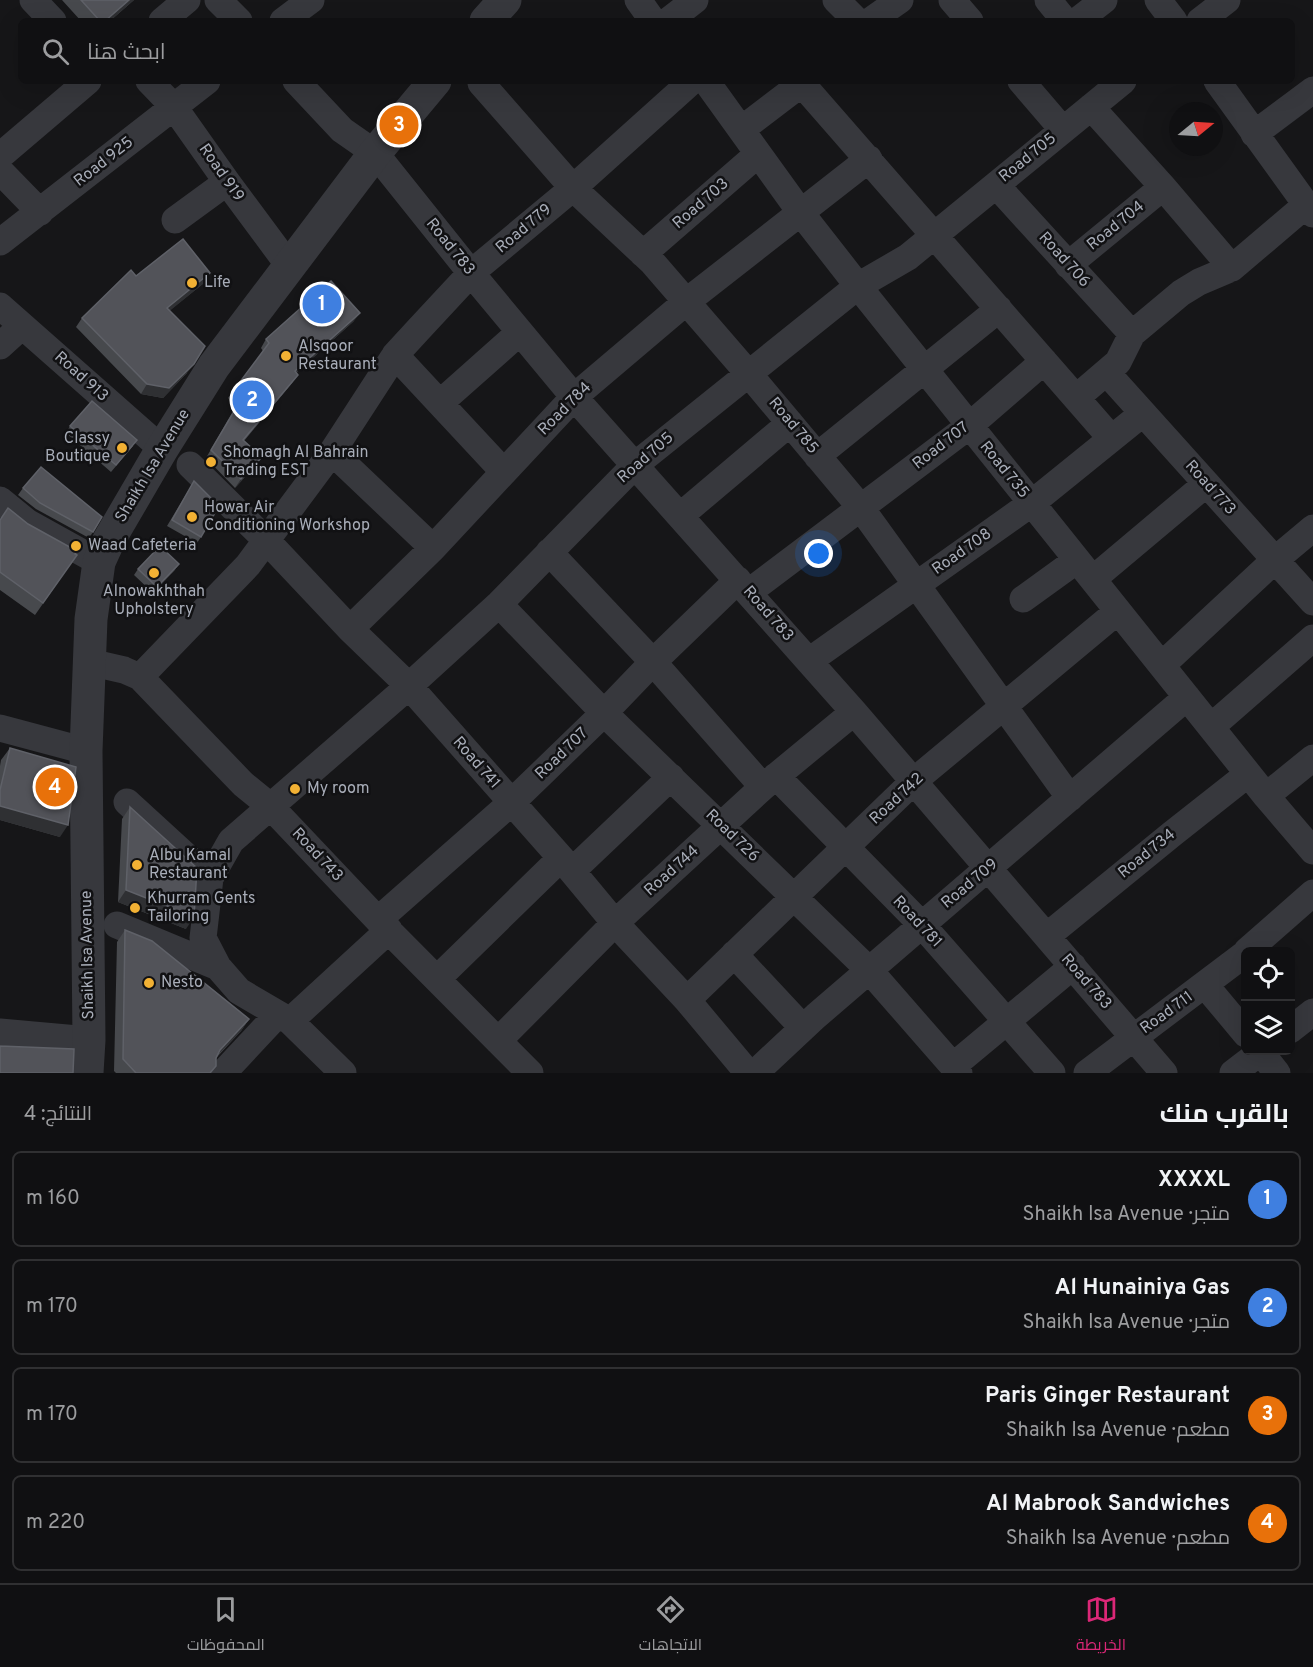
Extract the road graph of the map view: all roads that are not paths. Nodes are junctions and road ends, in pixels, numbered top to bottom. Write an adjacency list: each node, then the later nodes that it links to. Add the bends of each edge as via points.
1 (33, 0): 14 (street)
2 (187, 0): 15 (street)
3 (218, 0): 16 (street)
4 (311, 0): 17 (street)
5 (638, 0): 18 (street)
6 (694, 0): 19 (street)
7 (836, 0): 20 (street)
8 (900, 0): 21 (street)
9 (952, 0): 22 (street)
10 (1048, 0): 23 (street)
11 (1104, 0): 24 (street)
12 (1158, 0): 25 (street)
13 (1227, 0): 26 (street)
14 (50, 18)
15 (166, 18)
16 (236, 18)
17 (287, 18)
18 (650, 18)
19 (672, 18)
20 (854, 18)
21 (874, 18)
22 (967, 18)
23 (1063, 18)
24 (1081, 18)
25 (1172, 18)
26 (1204, 18)
27 (84, 84): 48 (street)
28 (152, 84): 41 (street, Road 919)
29 (203, 84): 41 (street, Road 925)
30 (300, 84): 46 (street, Road 783, via 342,130)
31 (432, 84): 46 (street, Shaikh Isa Avenue)
32 (482, 84): 54 (street, Road 785)
33 (689, 84): 54 (street, Road 779)
34 (708, 84): 43 (street, Road 735)
35 (803, 84): 43 (street)
36 (805, 84): 49 (street)
37 (1024, 84): 44 (street)
38 (1117, 84): 42 (street, Road 705)
39 (1219, 84): 45 (street)
40 (1313, 90): 45 (street)
41 (174, 106): 51 (street, Road 919); 56 (street, Road 925)
42 (1091, 107): 44 (street, Road 705); 53 (street)
43 (742, 129): 47 (street, Road 735)
44 (1063, 130): 52 (street, Road 705)
45 (1254, 134): 55 (street)
46 (375, 153): 63 (street, Shaikh Isa Avenue); 65 (street, Road 783)
47 (758, 154): 57 (street, Road 735); 61 (street, Road 703)
48 (0, 156)
49 (869, 159): 57 (street); 59 (street)
50 (0, 171): 56 (street)
51 (226, 182): 58 (street); 63 (street, Road 919)
52 (996, 185): 59 (street, Road 705); 62 (street, Road 706)
53 (1163, 187): 62 (street, Road 704); 64 (street)
54 (573, 188): 61 (street, Road 785); 65 (street, Road 779)
55 (1310, 209): 64 (street)
56 (40, 212): 60 (street, Road 925)
57 (801, 213): 66 (street, Road 735); 67 (street, Road 784)
58 (175, 220)
59 (935, 235): 66 (street, Road 705, via 908,257); 69 (street)
60 (0, 242)
61 (643, 254): 67 (street, Road 785)
62 (1068, 265): 72 (street, Road 706)
63 (290, 267): 86 (street, Shaikh Isa Avenue, via 214,366)
64 (1232, 268): 72 (street, via 1181,293)
65 (471, 273): 71 (street, Road 783); 74 (street, Road 779)
66 (858, 286): 76 (street, Road 735); 77 (street, Road 705)
67 (686, 302): 77 (street, Road 785); 79 (street, Road 784)
68 (0, 306): 70 (street, Road 913)
69 (999, 309): 75 (street); 76 (street)
70 (22, 326): 73 (street); 86 (street, Road 913)
71 (520, 332): 79 (street, Road 783); 81 (street)
72 (1132, 334): 78 (street, via 1118,363)
73 (0, 346)
74 (395, 355): 81 (street); 87 (street, Road 779)
75 (1044, 361): 80 (street); 84 (street, Road 707)
76 (924, 369): 84 (street, Road 735); 88 (street)
77 (748, 373): 83 (street, Road 785); 90 (street, Road 705)
78 (1107, 373): 80 (street); 82 (street, Road 773)
79 (574, 397): 90 (street, Road 783); 91 (street, Road 784)
80 (1077, 398): 85 (street)
81 (440, 402): 91 (street)
82 (1142, 414): 85 (street, Road 708); 92 (street, Road 773)
83 (790, 423): 88 (street, Road 785); 96 (street)
84 (969, 426): 94 (street, Road 735); 95 (street, Road 707)
85 (1111, 438): 94 (street, Road 708)
86 (162, 449): 102 (street, Shaikh Isa Avenue)
87 (332, 452): 98 (street, Road 779); 99 (street)
88 (818, 456): 95 (street, Road 785)
89 (190, 465): 98 (street, Road 741)
90 (635, 465): 96 (street, Road 783); 100 (street, Road 705)
91 (504, 472): 99 (street, Road 784)
92 (1206, 484): 101 (street, Road 773); 103 (street)
93 (0, 500): 102 (street, via 27,522)
94 (1032, 503): 103 (street, Road 735); 104 (street, Road 708)
95 (861, 508): 104 (street, Road 785); 105 (street, Road 707)
96 (680, 516): 105 (street, Road 783)
97 (1313, 528): 101 (street)
98 (267, 541): 110 (street, Road 741); 116 (street, Road 779)
99 (433, 548): 110 (street, Road 784)
100 (549, 552): 108 (street, Road 705); 114 (street, Road 781)
101 (1275, 560): 107 (street, Road 773); 115 (street)
102 (99, 562): 113 (street, Shaikh Isa Avenue)
103 (1085, 570): 106 (street); 109 (street, Road 735)
104 (917, 584): 112 (street, Road 708); 119 (street, Road 785)
105 (744, 586): 112 (street, Road 783); 114 (street, Road 707)
106 (1023, 599)
107 (1313, 602)
108 (499, 604): 117 (street, Road 705); 121 (street, Road 726)
109 (1118, 611): 115 (street, Road 735); 119 (street, Road 742)
110 (350, 629): 117 (street, Road 741)
111 (1313, 638): 122 (street)
112 (809, 661): 120 (street, Road 783)
113 (89, 662): 116 (street, Road 743); 124 (street, Shaikh Isa Avenue)
114 (653, 662): 121 (street, Road 707); 128 (street, Road 781)
115 (1162, 665): 118 (street, Road 735)
116 (140, 677): 134 (street, Road 743, via 243,784)
117 (409, 686): 133 (street, Road 741); 134 (street, Road 705)
118 (1187, 697): 122 (street, Road 735); 131 (street, Road 709)
119 (1004, 706): 129 (street, Road 742); 131 (street, Road 785)
120 (854, 712): 128 (street, Road 744); 129 (street, Road 783)
121 (604, 713): 127 (street, Road 726); 133 (street, Road 707)
122 (1211, 727): 126 (street, Road 735)
123 (0, 728): 124 (street)
124 (86, 751): 165 (street, Shaikh Isa Avenue)
125 (1313, 758): 130 (street)
126 (1248, 774): 130 (street, Road 735); 147 (street, Road 734)
127 (671, 777): 135 (street, Road 726); 138 (street)
128 (770, 781): 135 (street, Road 744); 136 (street, Road 781)
129 (914, 781): 136 (street, Road 742); 139 (street, Road 783)
130 (1266, 796): 137 (street, Road 735)
131 (1070, 798): 139 (street, Road 709)
132 (127, 802): 140 (street)
133 (511, 803): 138 (street, Road 741); 145 (street, Road 707)
134 (270, 806): 140 (street, Road 705, via 231,841); 145 (street, Road 743)
135 (721, 827): 142 (street, Road 726); 143 (street, Road 744)
136 (846, 847): 142 (street, Road 742); 146 (street, Road 781)
137 (1313, 850)
138 (567, 864): 143 (street, Road 741); 154 (street)
139 (989, 868): 146 (street, Road 709); 147 (street, Road 783)
140 (210, 878): 152 (street, via 203,938)
141 (1313, 893): 148 (street, Road 711)
142 (793, 896): 149 (street, Road 742); 153 (street, Road 726)
143 (615, 923): 156 (street, Road 741); 166 (street, Road 744)
144 (117, 925): 152 (street)
145 (384, 925): 154 (street, Road 743); 158 (street, Road 707)
146 (922, 925): 153 (street, Road 709); 159 (street, Road 781)
147 (1047, 936): 151 (street, Road 783)
148 (1252, 947)
149 (734, 954): 156 (street, Road 742); 161 (street)
150 (1241, 956): 155 (street, Road 711)
151 (1073, 966): 159 (street); 164 (street, Road 783)
152 (218, 967): 158 (street, via 239,991)
153 (869, 970): 161 (street, Road 709); 168 (street, Road 726)
154 (437, 979): 166 (street, Road 743)
155 (1206, 985): 162 (street); 164 (street, Road 711)
156 (687, 1000): 173 (street, Road 741)
157 (1313, 1012): 160 (street)
158 (284, 1017): 170 (street, Road 707); 171 (street)
159 (1007, 1022): 168 (street); 175 (street, Road 781)
160 (1295, 1026)
161 (803, 1028): 174 (street, Road 709)
162 (1241, 1028)
163 (0, 1032): 165 (street)
164 (1134, 1037): 176 (street, Road 711); 177 (street, Road 783)
165 (89, 1041): 169 (street, Shaikh Isa Avenue)
166 (498, 1041): 172 (street, Road 743)
167 (1257, 1055): 178 (street)
168 (956, 1070)
169 (87, 1073)
170 (223, 1073)
171 (343, 1073)
172 (530, 1073)
173 (748, 1073)
174 (755, 1073)
175 (1052, 1073)
176 (1087, 1073)
177 (1164, 1073)
178 (1233, 1073)

